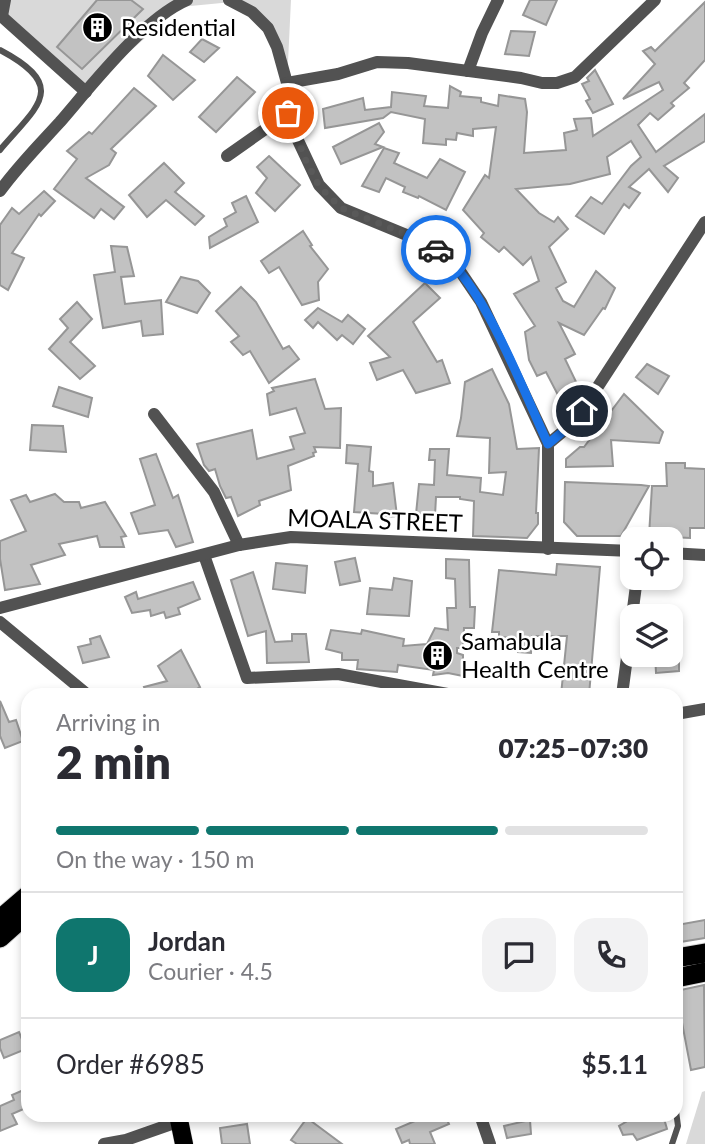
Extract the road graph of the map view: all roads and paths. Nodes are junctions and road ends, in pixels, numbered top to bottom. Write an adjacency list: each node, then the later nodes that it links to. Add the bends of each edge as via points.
1 (5, 0): 6 (street)
2 (187, 0): 10 (street, via 154,21)
3 (229, 0): 9 (street, via 252,12 268,28)
4 (498, 0): 8 (street)
5 (655, 0): 8 (street, via 575,76 541,83)
6 (1, 15): 10 (street)
7 (0, 50): 12 (lane, via 37,78 42,97)
8 (468, 71): 9 (street, via 377,62)
9 (287, 83): 11 (street)
10 (86, 92): 14 (street)
11 (288, 113): 13 (street); 17 (street, via 319,186 341,208 410,236 460,271 481,302)
12 (0, 150)
13 (227, 156)
14 (2, 184)
15 (705, 222): 17 (street, via 582,411)
16 (154, 414): 18 (street, via 214,492)
17 (548, 444): 19 (street)
18 (239, 545): 19 (street, MOALA STREET, via 318,537); 22 (street, MOALA STREET)
19 (548, 549): 20 (street, MOALA STREET)
20 (620, 551)
21 (683, 554): 23 (street)
22 (204, 555): 24 (street, MOALA STREET); 28 (street, via 247,678 338,674)
23 (705, 555)
24 (0, 608)
25 (0, 622): 27 (street)
26 (626, 667): 29 (street)
27 (80, 688)
28 (415, 688)
29 (623, 688)
30 (705, 709): 31 (street)
31 (683, 713)
32 (21, 901): 33 (highway)
33 (0, 919)
34 (21, 919): 35 (highway)
35 (0, 938)
36 (705, 953): 37 (highway)
37 (683, 957)
38 (705, 972): 39 (highway)
39 (683, 977)
40 (169, 1122): 44 (street)
41 (180, 1122): 45 (main road)
42 (482, 1122): 46 (street)
43 (677, 1122): 47 (lane)
44 (104, 1144)
45 (184, 1144)
46 (490, 1144)
47 (672, 1144)

